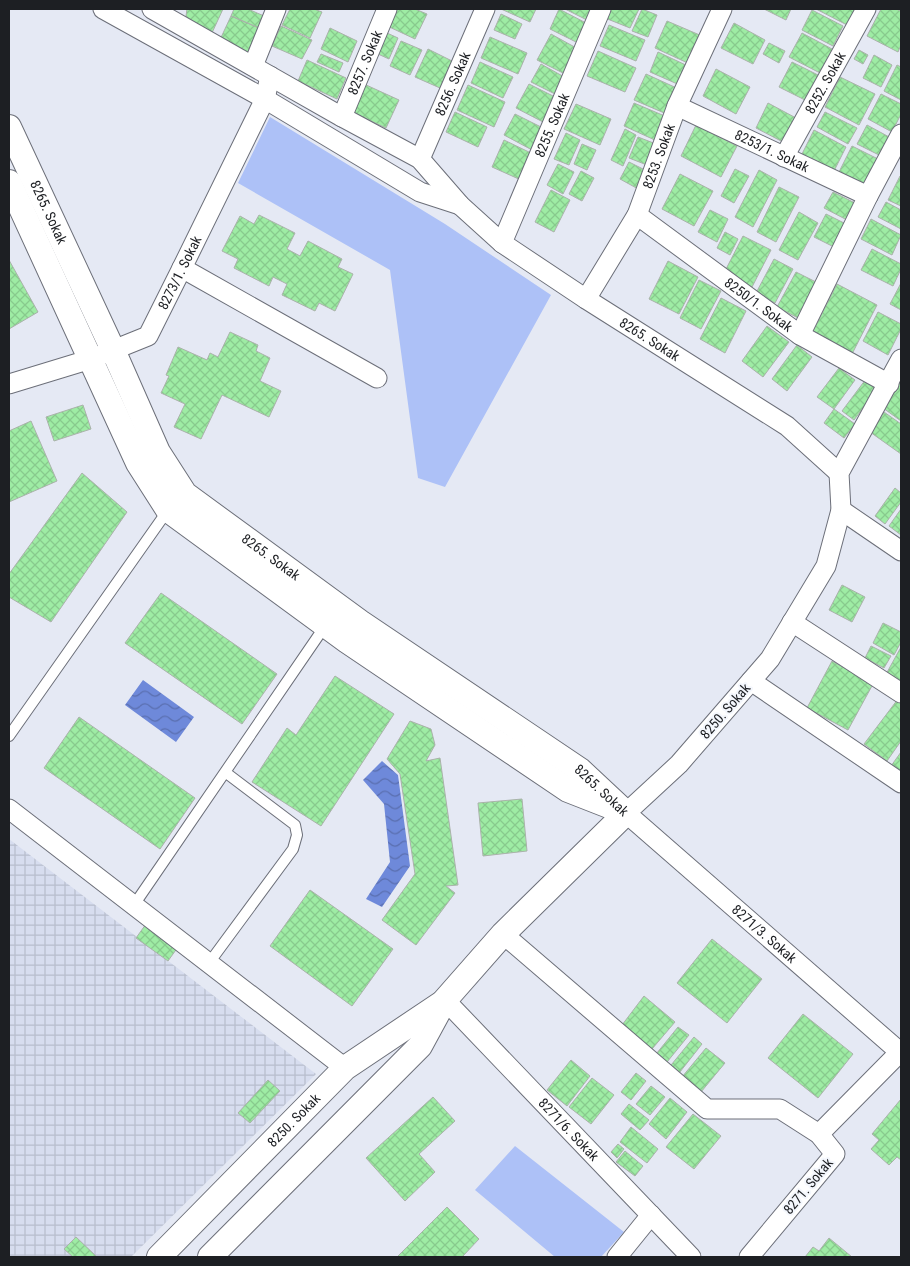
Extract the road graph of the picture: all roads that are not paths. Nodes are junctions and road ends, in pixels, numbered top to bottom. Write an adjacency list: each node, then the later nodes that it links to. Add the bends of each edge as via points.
1 (102, 9): 11 (street, 8265. Sokak)
2 (276, 9): 9 (street)
3 (387, 9): 13 (street, 8257. Sokak)
4 (485, 9): 17 (street, 8256. Sokak)
5 (601, 9): 22 (street, 8255. Sokak)
6 (722, 9): 12 (street, 8253. Sokak)
7 (866, 9): 16 (street, 8252. Sokak)
8 (160, 11): 9 (street, 8265. Sokak)
9 (253, 66): 10 (street, 8265. Sokak)
10 (270, 76): 11 (street, 8273/1. Sokak); 13 (street, 8265. Sokak)
11 (264, 99): 20 (street, 8265. Sokak, via 420,192); 23 (street, 8273/1. Sokak)
12 (677, 106): 16 (street, 8253/1. Sokak); 21 (street, 8253. Sokak)
13 (342, 117): 17 (street, 8265. Sokak)
14 (9, 127): 26 (street, 8265. Sokak)
15 (901, 134): 19 (street)
16 (784, 157): 19 (street, 8253/1. Sokak)
17 (420, 159): 20 (street, 8265. Sokak)
18 (9, 182): 27 (street, 8265. Sokak)
19 (868, 196): 25 (street)
20 (460, 206): 22 (street, 8265. Sokak)
21 (637, 214): 24 (street, 8253. Sokak); 25 (street, 8250/1. Sokak)
22 (502, 243): 24 (street, 8265. Sokak)
23 (182, 268): 26 (street, 8273/1. Sokak, via 148,336); 29 (street)
24 (586, 299): 32 (street, 8265. Sokak, via 787,426)
25 (800, 335): 31 (street, 8250/1. Sokak)
26 (113, 350): 27 (street, 8273/1. Sokak); 44 (street, 8265. Sokak, via 158,452 185,494 360,622 580,770)
27 (91, 359): 30 (street, 8273/1. Sokak); 33 (street, 8265. Sokak, via 138,463)
28 (901, 359): 31 (street)
29 (377, 378)
30 (9, 384)
31 (889, 384): 32 (street)
32 (839, 473): 34 (street, 8250. Sokak)
33 (168, 510): 37 (street, 8265. Sokak); 40 (lane)
34 (841, 510): 35 (street); 36 (street, 8250. Sokak, via 826,566)
35 (901, 551)
36 (792, 622): 38 (street, 8250. Sokak, via 770,659); 39 (street)
37 (325, 626): 41 (lane); 44 (street, 8265. Sokak, via 568,790)
38 (751, 681): 42 (street); 44 (street, 8250. Sokak, via 679,764)
39 (901, 693)
40 (9, 736)
41 (225, 772): 45 (lane); 47 (lane, via 295,825 297,835 294,849)
42 (901, 783)
43 (9, 809): 45 (street)
44 (626, 813): 46 (street, 8250. Sokak); 49 (street, 8271/3. Sokak)
45 (134, 905): 47 (street)
46 (503, 934): 48 (street, 8250. Sokak); 51 (street, via 707,1109 780,1109)
47 (209, 963): 50 (street)
48 (445, 1000): 50 (street, 8250. Sokak); 52 (street, 8271/6. Sokak); 54 (street, 8250. Sokak, via 420,1046)
49 (901, 1052): 51 (street, 8271. Sokak)
50 (345, 1068): 53 (street, 8250. Sokak)
51 (819, 1134): 57 (street, 8271. Sokak, via 834,1154)
52 (650, 1215): 55 (street); 56 (street, 8271/6. Sokak)
53 (159, 1257)
54 (210, 1257)
55 (617, 1257)
56 (691, 1257)
57 (749, 1257)

